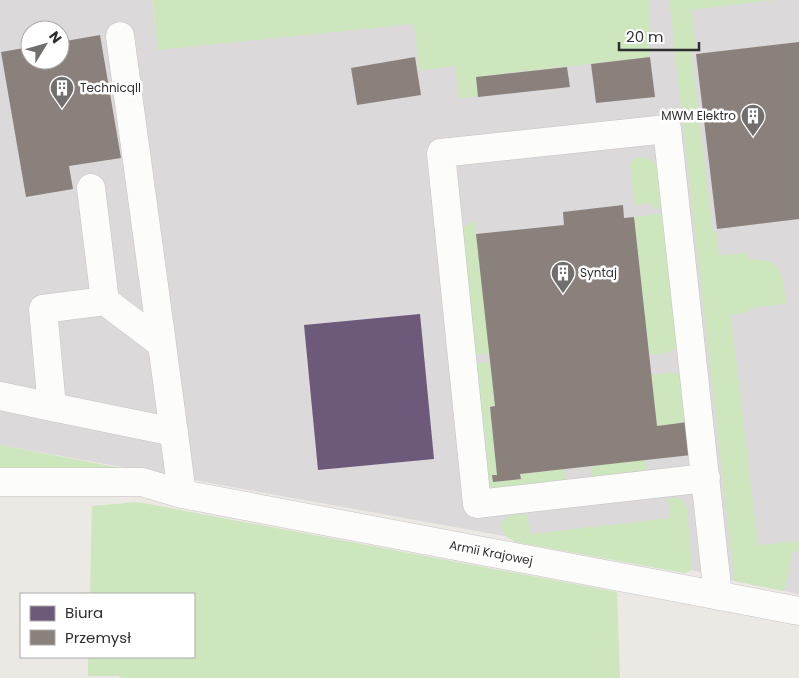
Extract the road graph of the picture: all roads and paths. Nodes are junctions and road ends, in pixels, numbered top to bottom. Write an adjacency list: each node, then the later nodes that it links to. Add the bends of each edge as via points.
1 (120, 36): 4 (street)
2 (91, 188): 3 (street)
3 (106, 301): 4 (street); 6 (street, via 43,309)
4 (162, 344): 7 (street)
5 (0, 396): 6 (street)
6 (52, 407): 7 (street)
7 (174, 432): 10 (street)
8 (706, 478): 8 (street, via 667,129 441,153 477,504); 11 (street)
9 (0, 482): 10 (street, Armii Krajowej, via 142,482)
10 (182, 494): 11 (street, Armii Krajowej)
11 (718, 596): 12 (street, Armii Krajowej)
12 (799, 611)

